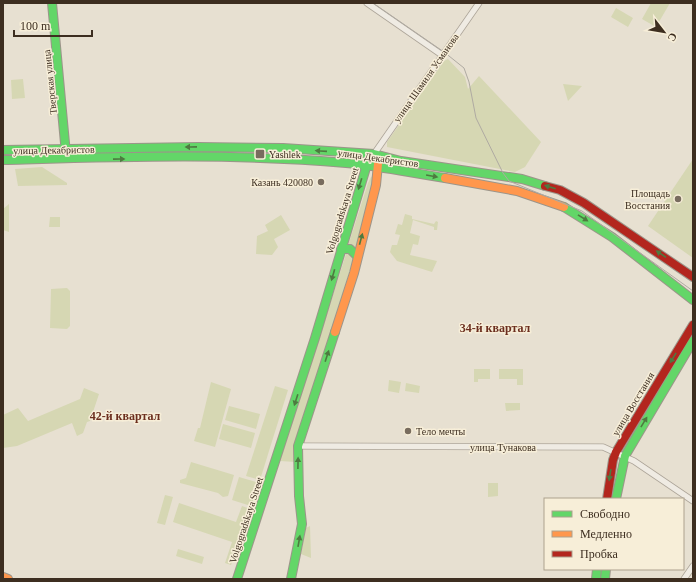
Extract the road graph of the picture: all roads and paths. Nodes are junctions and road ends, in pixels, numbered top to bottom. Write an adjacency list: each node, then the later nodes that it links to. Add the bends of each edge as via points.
1 (52, 3): 5 (main road, Тверская улица)
2 (368, 3): 4 (street)
3 (479, 3): 4 (street, улица Шамиля Усманова)
4 (442, 55): 7 (street, улица Шамиля Усманова)
5 (66, 149): 6 (main road, улица Декабристов); 7 (main road, улица Декабристов, one-way to 5, via 284,148); 8 (main road, Тверская улица)
6 (3, 150)
7 (374, 154): 10 (main road, Volgogradskaya Street); 11 (main road); 14 (main road, улица Декабристов, one-way to 7, via 602,213 560,190 522,179 401,161)
8 (66, 159): 9 (main road, улица Декабристов); 10 (main road, улица Декабристов, one-way to 10, via 294,159)
9 (3, 160)
10 (366, 165): 11 (main road, улица Декабристов); 12 (main road, Volgogradskaya Street, one-way to 12)
11 (380, 167): 13 (main road, one-way to 11); 15 (main road, улица Декабристов, one-way to 15, via 517,191 561,206 612,238)
12 (341, 249): 13 (main road, via 354,250); 27 (main road, Volgogradskaya Street, one-way to 27)
13 (357, 256): 18 (main road, one-way to 13, via 352,279)
14 (693, 277)
15 (693, 300)
16 (693, 325): 19 (main road, улица Восстания, one-way to 19)
17 (693, 341): 20 (main road, улица Восстания, one-way to 17)
18 (298, 446): 19 (street, улица Тунакова, via 603,447); 28 (main road, one-way to 18, via 302,524 298,496)
19 (616, 452): 20 (street, улица Тунакова); 21 (main road, улица Восстания, one-way to 21)
20 (625, 456): 22 (main road, улица Восстания); 23 (street, улица Тунакова)
21 (607, 498)
22 (616, 498)
23 (693, 501)
24 (693, 566): 29 (street)
25 (3, 577): 26 (main road)
26 (8, 579)
27 (237, 579)
28 (291, 579)
29 (684, 579)

